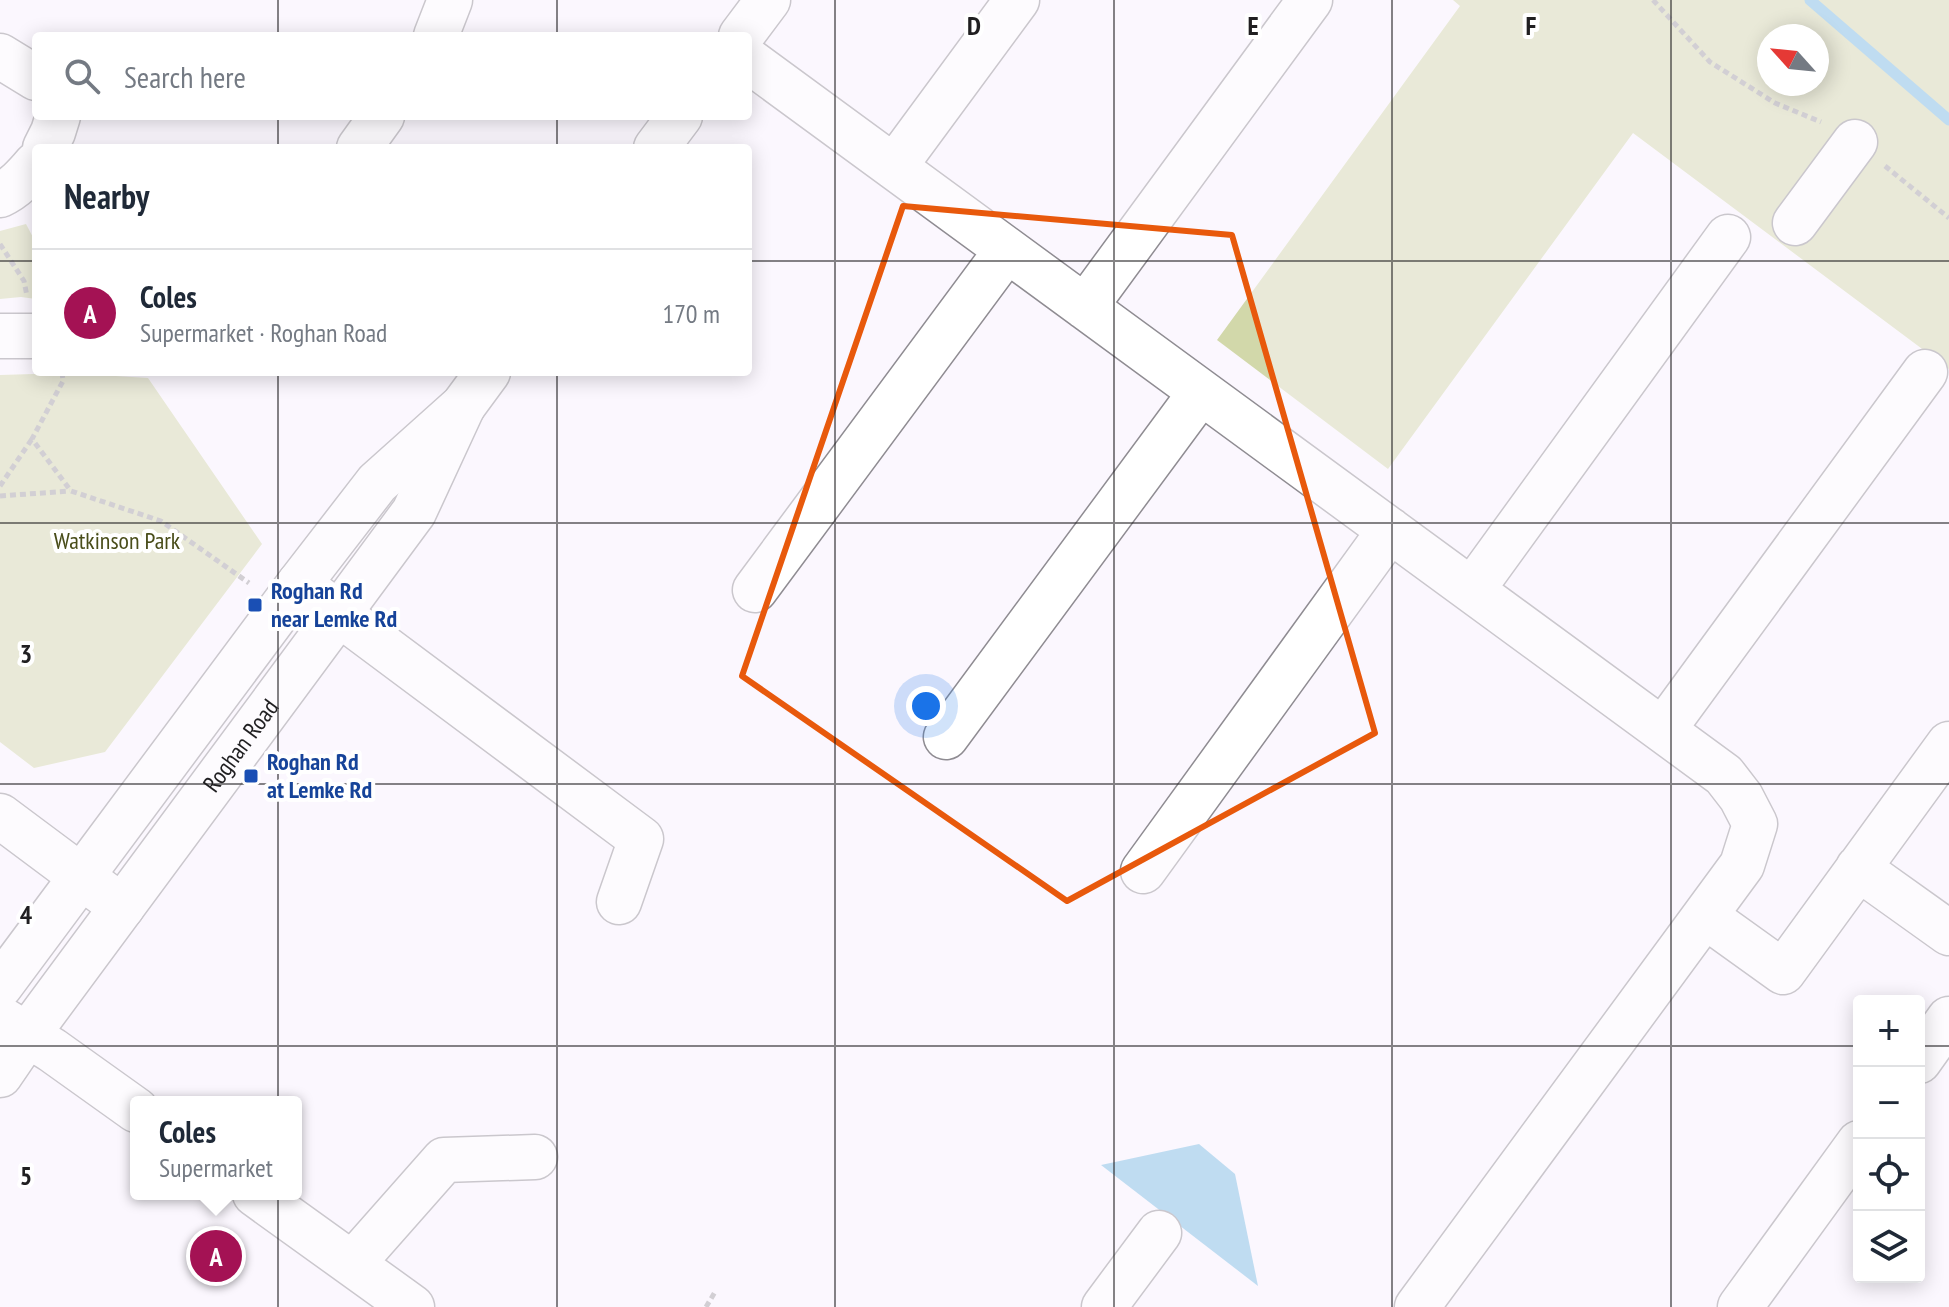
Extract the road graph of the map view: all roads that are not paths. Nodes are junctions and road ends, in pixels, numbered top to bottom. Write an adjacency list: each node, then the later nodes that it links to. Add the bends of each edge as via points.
1 (450, 0): 5 (main road)
2 (768, 0): 6 (main road)
3 (1017, 0): 15 (main road)
4 (1310, 0): 21 (main road)
5 (438, 32)
6 (744, 32)
7 (752, 63): 15 (main road)
8 (57, 120): 12 (main road)
9 (379, 120): 13 (main road)
10 (677, 120): 14 (main road)
11 (1855, 142): 18 (main road)
12 (47, 144)
13 (362, 144)
14 (659, 144)
15 (894, 167): 20 (main road)
16 (32, 169): 17 (main road)
17 (0, 195)
18 (1795, 223)
19 (1728, 237): 28 (main road)
20 (1007, 250): 21 (main road); 27 (main road)
21 (1085, 307): 24 (main road)
22 (1925, 372): 30 (main road)
23 (475, 389): 26 (main road, Roghan Road); 29 (main road, Roghan Road, via 414,512)
24 (1201, 392): 25 (main road); 31 (main road)
25 (1390, 530): 28 (main road); 35 (main road)
26 (280, 587): 29 (main road); 36 (main road, Roghan Road)
27 (755, 590)
28 (1472, 590): 30 (main road)
29 (339, 614): 37 (main road, via 641,839); 38 (main road, Roghan Road)
30 (1663, 730): 39 (main road, via 1724,775 1755,824 1742,865)
31 (946, 737)
32 (1949, 744): 34 (main road)
33 (0, 816): 36 (main road)
34 (1858, 868): 39 (main road, via 1783,972); 40 (main road)
35 (1143, 871)
36 (81, 876): 38 (main road); 41 (main road, Roghan Road)
37 (619, 902)
38 (122, 907): 43 (main road, Roghan Road)
39 (1705, 916): 54 (main road)
40 (1949, 933)
41 (0, 986)
42 (1949, 1019): 44 (main road)
43 (14, 1026): 45 (main road, Roghan Road); 46 (main road)
44 (1925, 1053)
45 (0, 1075)
46 (130, 1106)
47 (1853, 1151): 55 (main road)
48 (535, 1157): 51 (main road, via 444,1160)
49 (264, 1200): 51 (main road)
50 (1159, 1233): 53 (main road)
51 (353, 1263): 52 (main road)
52 (412, 1307)
53 (1104, 1307)
54 (1417, 1307)
55 (1740, 1307)

